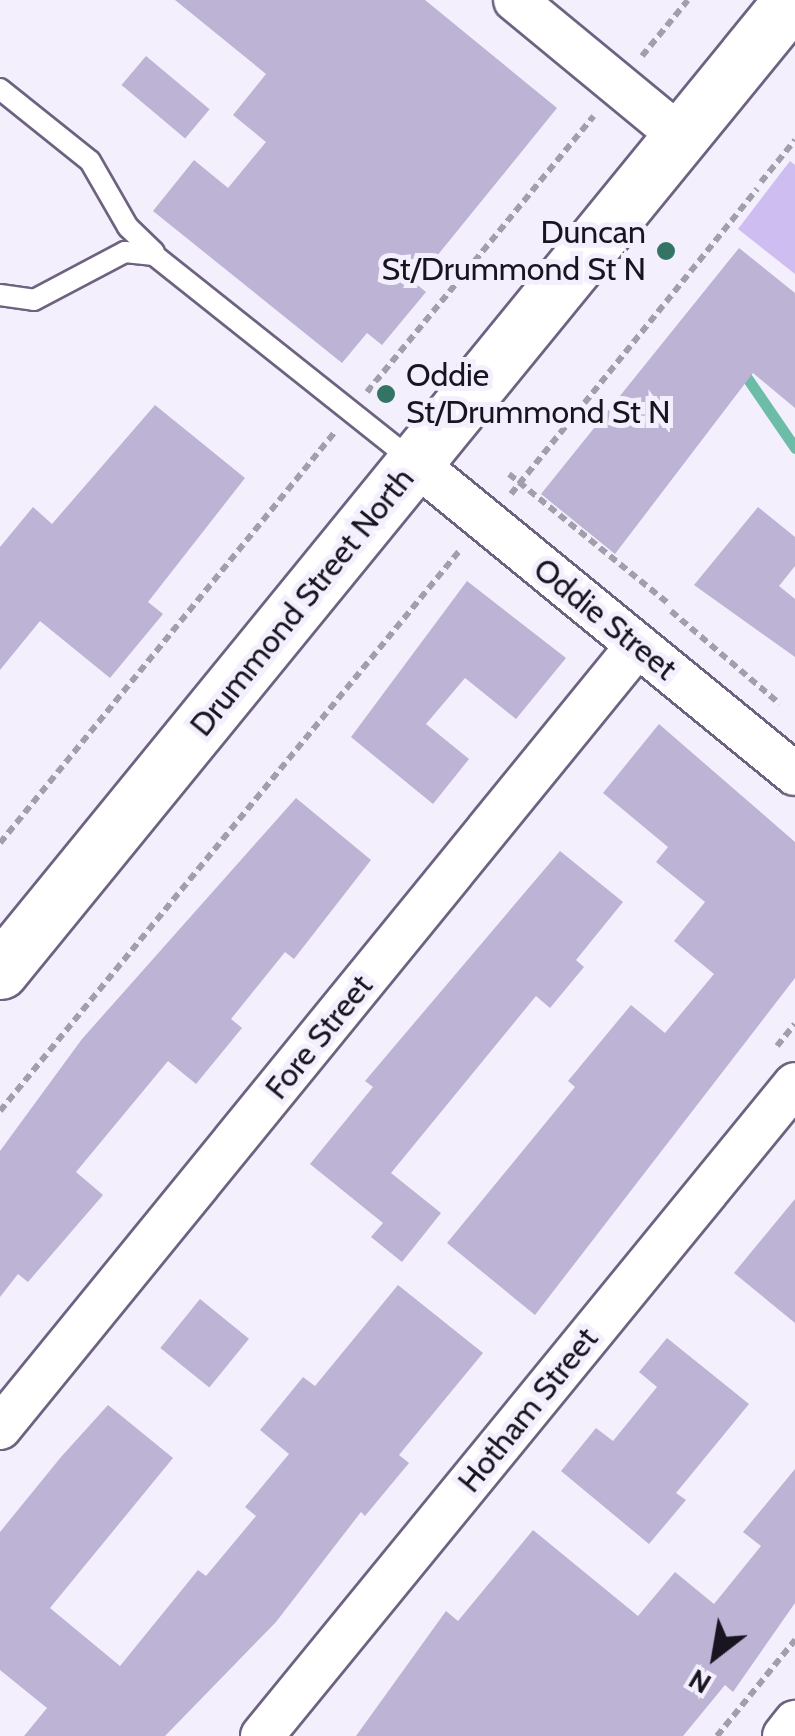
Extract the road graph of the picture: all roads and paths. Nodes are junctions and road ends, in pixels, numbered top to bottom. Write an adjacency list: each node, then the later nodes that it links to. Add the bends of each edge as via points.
1 (515, 0): 5 (street)
2 (792, 0): 5 (main road, Drummond Street North)
3 (0, 89): 7 (lane, via 90,161 133,234)
4 (602, 105): 9 (path)
5 (680, 136): 10 (main road, Drummond Street North)
6 (795, 140): 12 (path)
7 (171, 266): 8 (lane, via 129,252 41,298); 9 (lane)
8 (0, 295)
9 (350, 412): 10 (lane); 18 (path)
10 (416, 463): 15 (street, Oddie Street); 19 (main road, Drummond Street North)
11 (509, 474): 12 (path)
12 (520, 483): 13 (path); 16 (path)
13 (510, 495)
14 (460, 549): 22 (path)
15 (638, 646): 17 (street, Oddie Street); 23 (street, Fore Street)
16 (795, 717)
17 (795, 774)
18 (0, 843)
19 (0, 972)
20 (795, 1024): 21 (path)
21 (784, 1068): 26 (street, Hotham Street)
22 (0, 1111)
23 (0, 1428)
24 (795, 1640): 27 (path)
25 (795, 1722): 28 (street)
26 (262, 1736)
27 (717, 1736)
28 (784, 1736)

